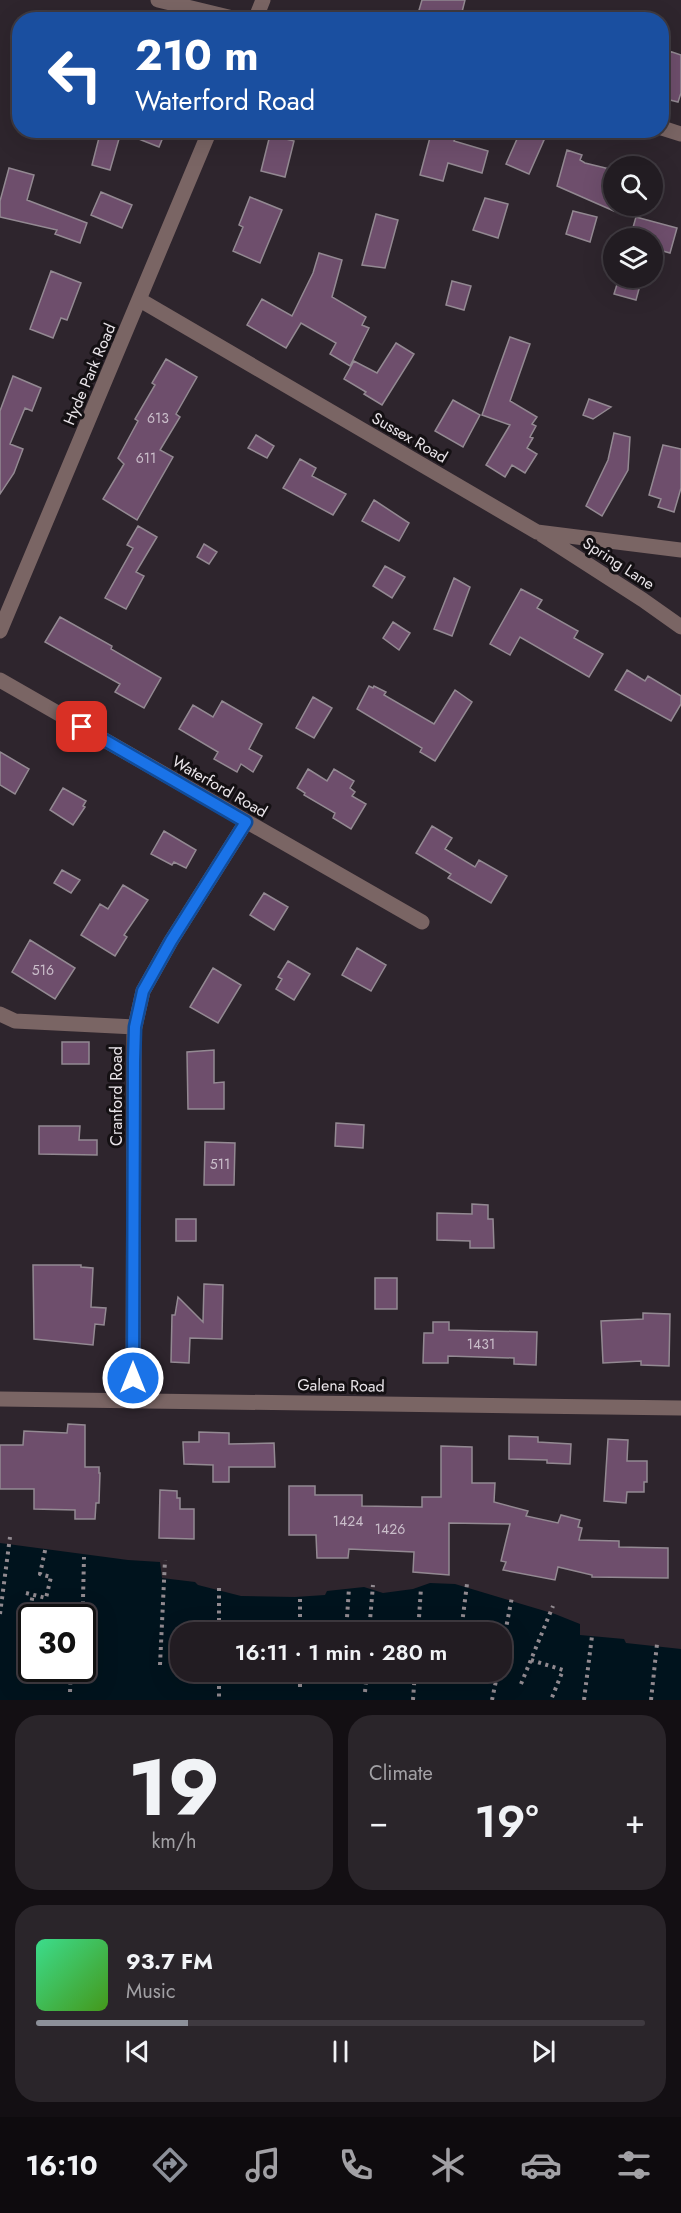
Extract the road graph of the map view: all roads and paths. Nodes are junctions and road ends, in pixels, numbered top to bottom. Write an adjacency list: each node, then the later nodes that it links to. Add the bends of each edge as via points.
1 (158, 0): 2 (street)
2 (208, 12)
3 (207, 138): 4 (street, Hyde Park Road)
4 (140, 300): 5 (street, Sussex Road); 8 (street, Hyde Park Road)
5 (537, 532): 6 (street, Sussex Road); 7 (street, Spring Lane)
6 (681, 550)
7 (681, 627)
8 (0, 631)
9 (0, 680): 10 (street, Waterford Road)
10 (246, 822): 11 (street, Waterford Road); 13 (street, Cranford Road, via 143,991)
11 (422, 922)
12 (0, 1014): 13 (street, via 15,1021)
13 (135, 1027): 15 (street, Cranford Road)
14 (0, 1399): 15 (street, Galena Road)
15 (133, 1401): 16 (street, Galena Road)
16 (681, 1408)
17 (10, 1537): 33 (path)
18 (46, 1546): 27 (path, via 40,1574 51,1577 45,1598)
19 (84, 1557): 31 (path)
20 (165, 1560): 44 (path)
21 (467, 1584): 39 (path)
22 (373, 1585): 37 (path)
23 (219, 1588): 34 (path)
24 (349, 1588): 36 (path)
25 (421, 1588): 38 (path)
26 (26, 1593): 27 (path)
27 (33, 1594): 30 (path)
28 (300, 1596): 35 (path)
29 (512, 1597): 40 (path)
30 (32, 1604)
31 (83, 1604)
32 (553, 1606): 43 (path)
33 (0, 1614)
34 (219, 1622)
35 (300, 1622)
36 (347, 1622)
37 (370, 1622)
38 (419, 1622)
39 (462, 1622)
40 (507, 1622)
41 (592, 1636): 59 (path)
42 (657, 1644): 60 (path)
43 (531, 1660): 51 (path); 58 (path, via 562,1670)
44 (160, 1665)
45 (70, 1682): 53 (path)
46 (219, 1682): 55 (path)
47 (300, 1682): 52 (path)
48 (367, 1682): 54 (path)
49 (414, 1682): 56 (path)
50 (496, 1682): 57 (path)
51 (521, 1684)
52 (300, 1687)
53 (70, 1692)
54 (365, 1692)
55 (219, 1700)
56 (413, 1700)
57 (492, 1700)
58 (551, 1700)
59 (584, 1700)
60 (651, 1700)

